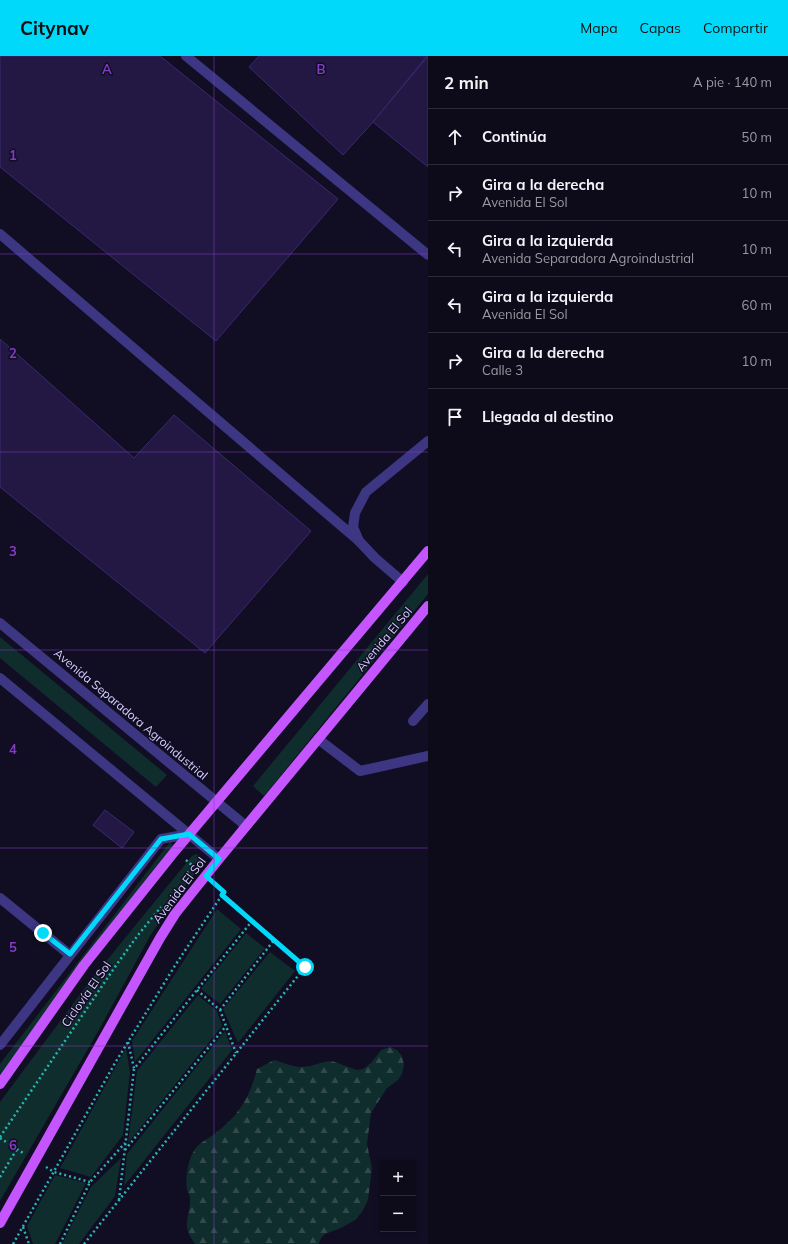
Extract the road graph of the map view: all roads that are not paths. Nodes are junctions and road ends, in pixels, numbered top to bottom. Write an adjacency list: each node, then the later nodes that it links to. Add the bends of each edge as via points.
1 (186, 56): 3 (street)
2 (0, 234): 5 (street)
3 (428, 255)
4 (428, 441): 5 (street, via 366,492 355,513 354,527)
5 (359, 541): 7 (street, via 374,558)
6 (428, 551): 7 (main road, Avenida El Sol)
7 (403, 582): 15 (main road, Avenida El Sol)
8 (428, 606): 13 (main road, Avenida El Sol)
9 (0, 623): 15 (street, Avenida Separadora Agroindustrial)
10 (0, 678): 17 (street)
11 (428, 704): 12 (street)
12 (413, 721)
13 (318, 739): 14 (street, via 360,771); 16 (main road, Avenida El Sol)
14 (428, 756)
15 (216, 801): 16 (street, Avenida Separadora Agroindustrial); 17 (main road, Avenida El Sol)
16 (246, 826): 18 (main road, Avenida El Sol)
17 (189, 834): 18 (street); 20 (street, via 161,839); 22 (main road, Avenida El Sol, via 84,965)
18 (219, 859): 23 (main road, Avenida El Sol, via 175,914 160,938)
19 (0, 898): 20 (street)
20 (70, 954): 21 (street)
21 (0, 1045)
22 (0, 1084)
23 (0, 1223)

